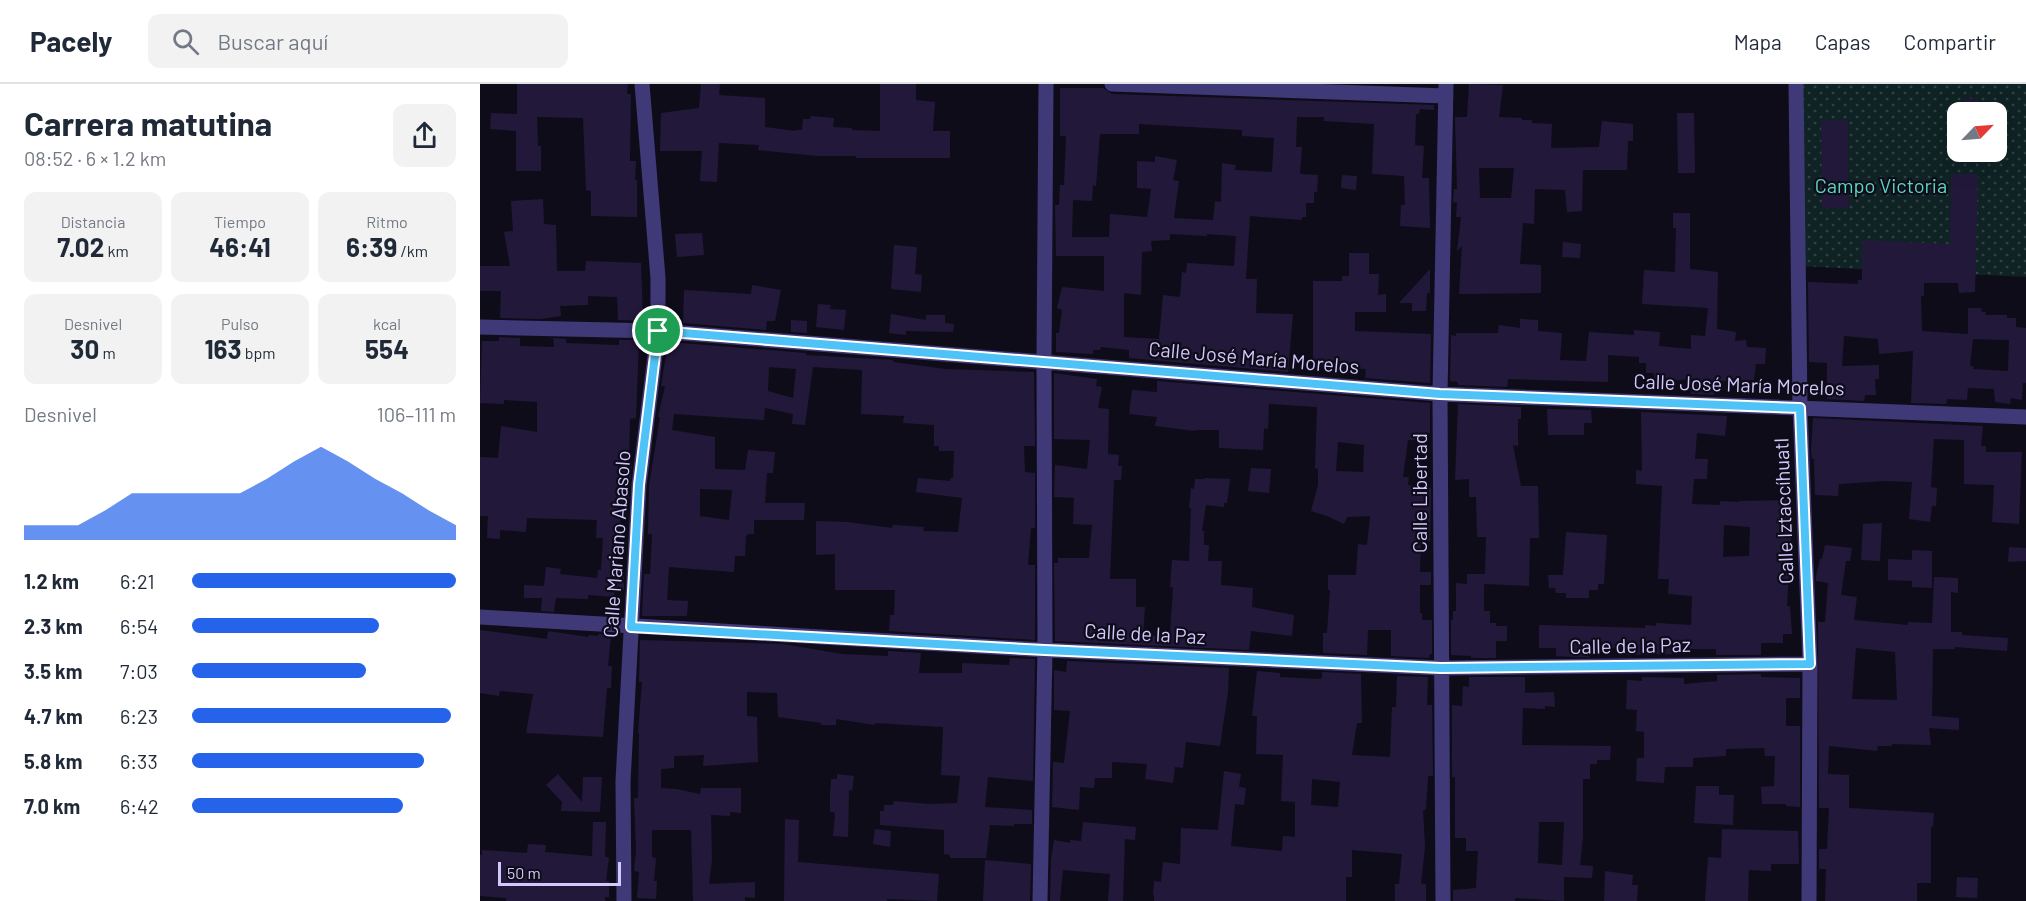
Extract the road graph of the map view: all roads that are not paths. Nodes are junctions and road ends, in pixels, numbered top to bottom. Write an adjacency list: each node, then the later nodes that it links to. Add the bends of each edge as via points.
1 (642, 84): 7 (street, Calle Mariano Abasolo, via 658,278)
2 (1046, 84): 8 (street)
3 (1112, 84): 5 (street)
4 (1796, 84): 10 (street, Calle Iztaccíhuatl)
5 (1446, 90): 9 (street, Calle Libertad)
6 (480, 327): 7 (street, Calle José María Morelos)
7 (658, 331): 8 (street, Calle José María Morelos); 13 (street, Calle Mariano Abasolo, via 639,485)
8 (1044, 361): 9 (street, Calle José María Morelos); 14 (street)
9 (1440, 394): 10 (street, Calle José María Morelos); 16 (street, Calle Libertad)
10 (1800, 408): 11 (street, Calle José María Morelos); 15 (street, Calle Iztaccíhuatl)
11 (2026, 417)
12 (480, 617): 13 (street, Calle de la Paz)
13 (631, 627): 14 (street, Calle de la Paz); 17 (street, Calle Mariano Abasolo, via 623,781)
14 (1045, 650): 16 (street, Calle de la Paz); 18 (street)
15 (1810, 664): 16 (street, Calle de la Paz); 20 (street, Calle Iztaccíhuatl)
16 (1441, 668): 19 (street, Calle Libertad)
17 (624, 901)
18 (1040, 901)
19 (1443, 901)
20 (1809, 901)

